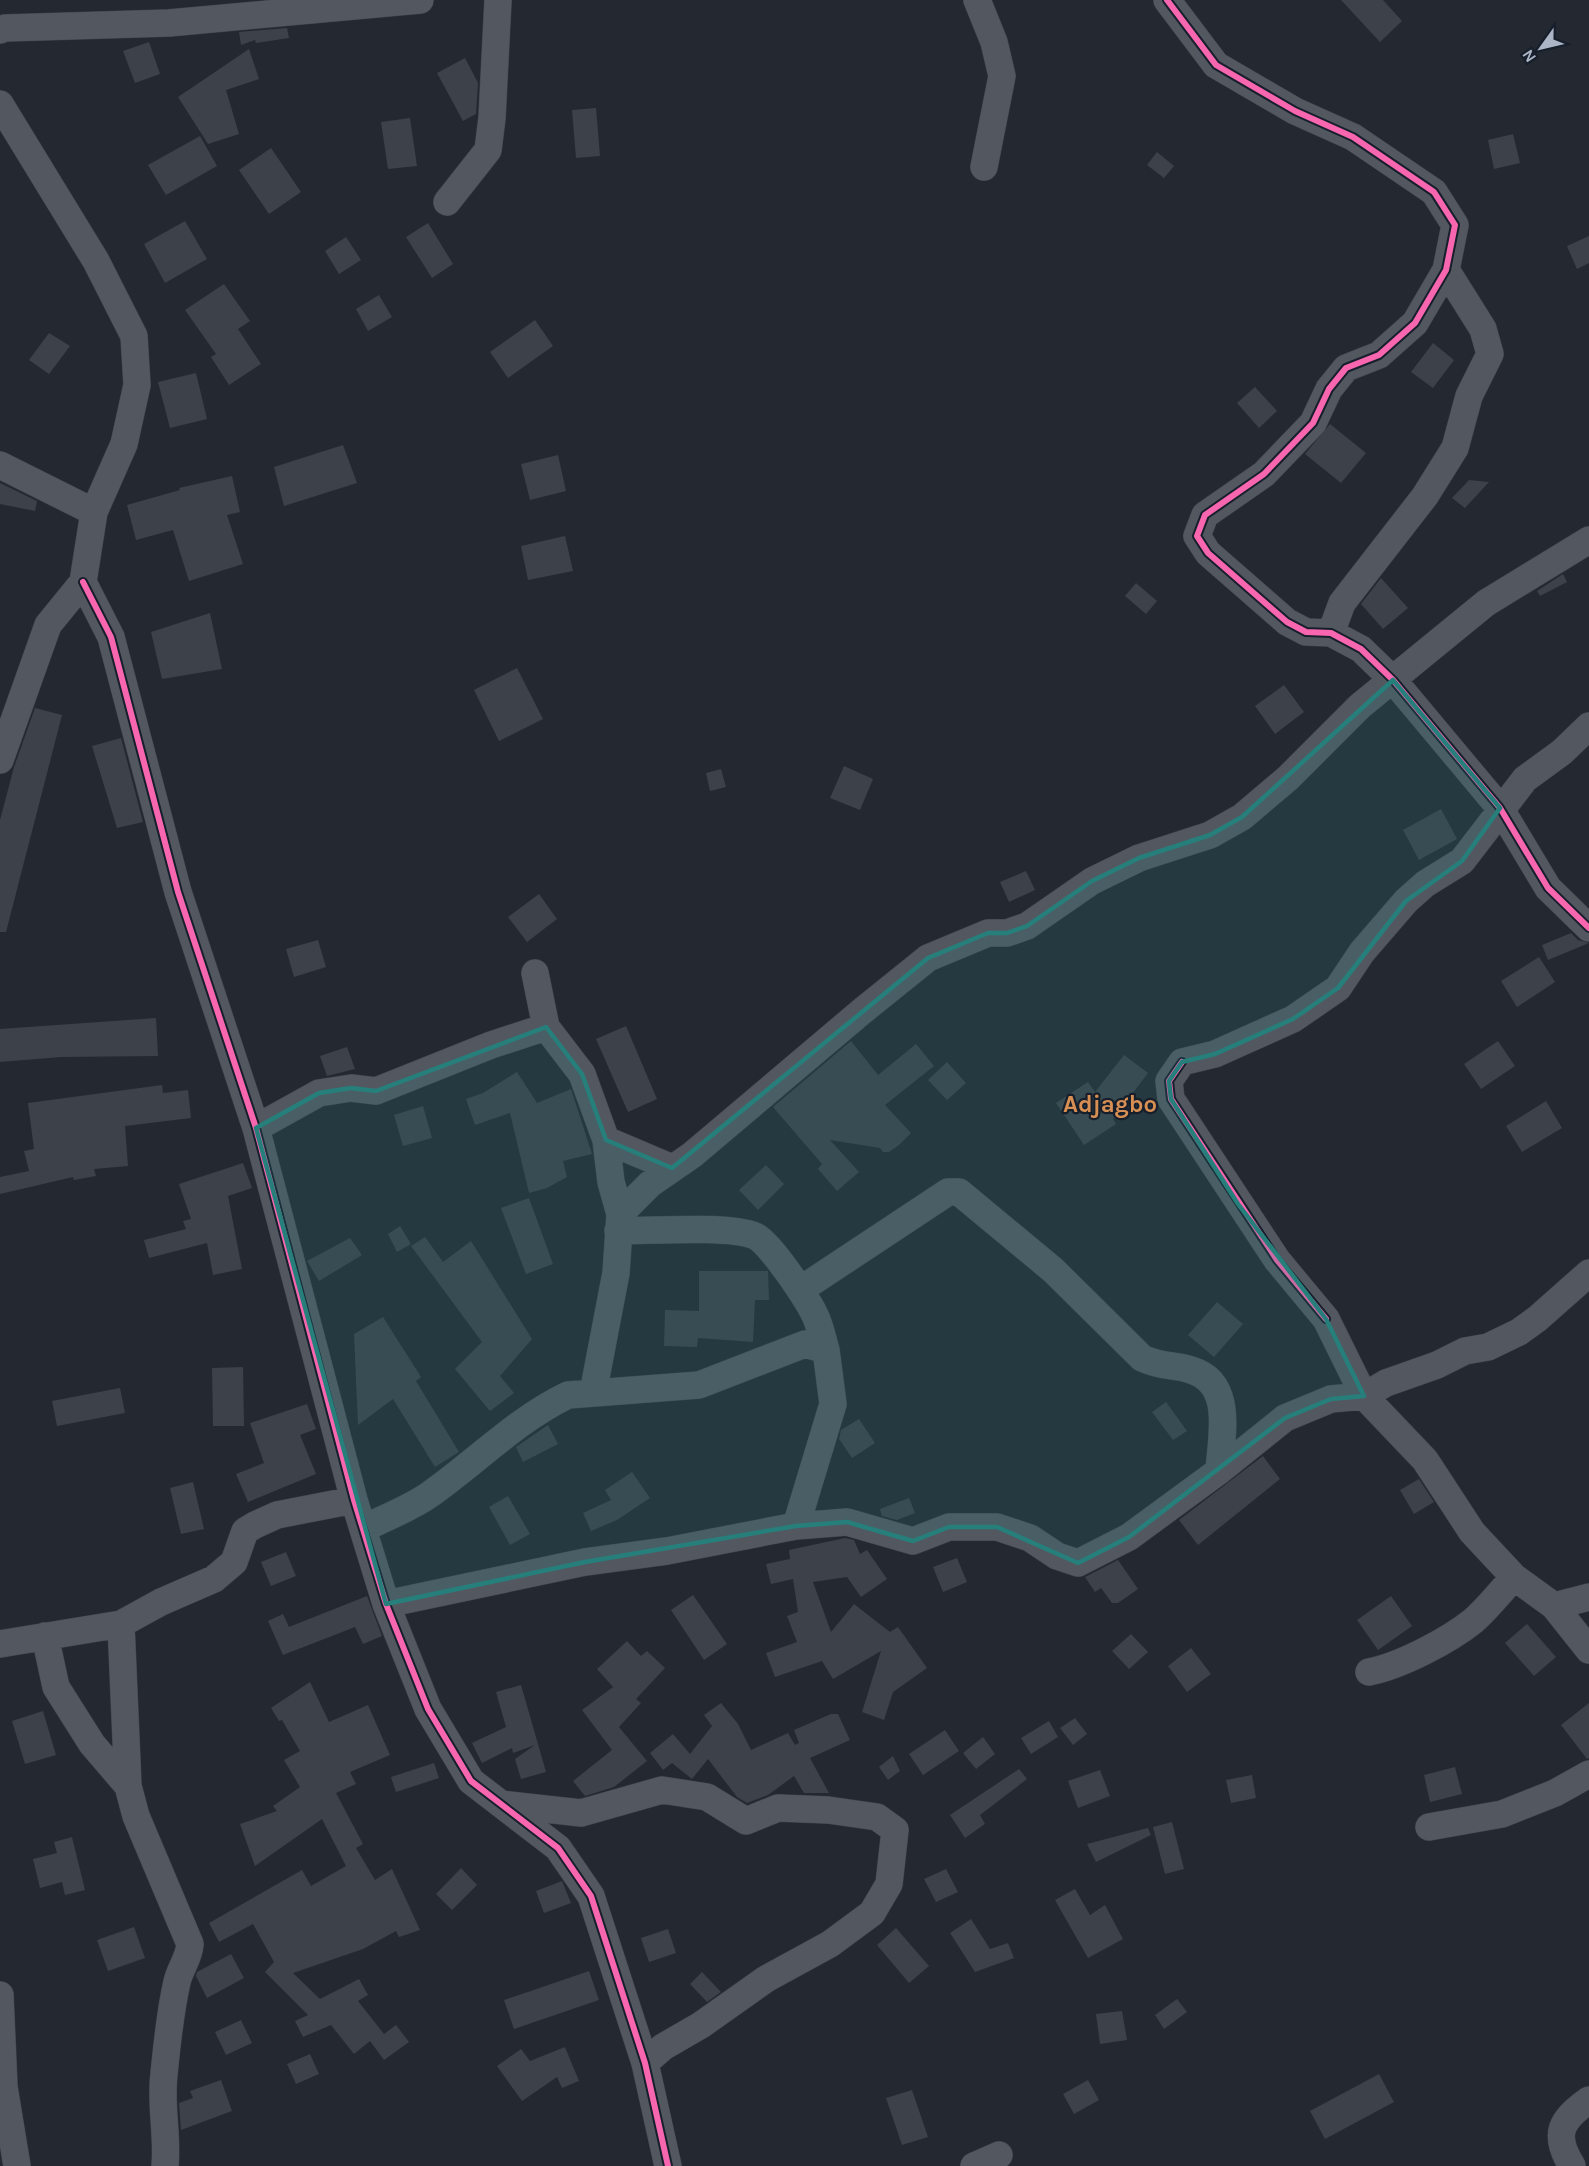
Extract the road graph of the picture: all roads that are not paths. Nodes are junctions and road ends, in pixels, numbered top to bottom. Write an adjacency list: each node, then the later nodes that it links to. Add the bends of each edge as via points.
1 (420, 0): 5 (street, via 169,23)
2 (498, 0): 8 (street, via 488,150)
3 (977, 0): 7 (street, via 994,42 1002,76)
4 (1167, 0): 9 (street, via 1216,65 1296,111 1353,137 1434,192 1455,225)
5 (0, 30)
6 (0, 104): 11 (street, via 96,261 134,336 137,385 124,444)
7 (984, 167)
8 (447, 202)
9 (1446, 270): 14 (street, via 1483,329 1490,354 1469,396 1455,448 1425,496 1342,603); 14 (street, via 1415,323 1379,355 1346,368 1329,389 1313,423 1264,474 1206,515 1197,536 1209,553 1287,622 1306,632)
10 (0, 465): 11 (street)
11 (94, 512): 13 (street)
12 (1589, 540): 15 (street, via 1486,603)
13 (83, 582): 17 (street, via 48,625); 22 (street, via 111,637 178,892)
14 (1331, 633): 15 (street, via 1361,649)
15 (1393, 680): 18 (street); 24 (street, via 1360,706 1288,778 1210,836 1139,858 1092,881 1027,926 1007,933 988,933 928,958)
16 (1589, 726): 18 (street, via 1563,752 1525,779)
17 (0, 760)
18 (1500, 808): 19 (street, via 1548,888); 30 (street, via 1461,861 1406,901 1362,952 1338,988 1293,1019 1215,1054 1182,1062 1169,1082 1171,1099 1238,1204 1277,1260 1326,1319)
19 (1589, 928)
20 (535, 973): 21 (street)
21 (546, 1027): 22 (street, via 376,1091 351,1088 319,1093); 23 (street, via 582,1074)
22 (256, 1128): 32 (street)
23 (606, 1140): 24 (street); 25 (street)
24 (672, 1168): 25 (street, via 650,1184)
25 (619, 1222): 27 (street, via 756,1236); 29 (street, via 616,1273)
26 (1589, 1273): 30 (street, via 1519,1332 1386,1383)
27 (800, 1290): 28 (street, via 817,1319); 31 (street, via 948,1192 959,1192 1053,1270 1142,1358 1160,1367 1192,1370 1214,1385 1222,1401)
28 (826, 1350): 29 (street, via 805,1344 699,1385); 33 (street, via 833,1404)
29 (593, 1393): 34 (street, via 568,1395 550,1404 427,1496)
30 (1364, 1396): 31 (street, via 1331,1399 1285,1418); 35 (street, via 1425,1460 1472,1532)
31 (1219, 1471): 33 (street, via 1129,1537 1078,1563 1058,1556 1030,1538 997,1527 949,1527 913,1541 848,1522)
32 (354, 1500): 34 (street); 39 (street, via 277,1515 255,1525 245,1531 234,1562 214,1579)
33 (796, 1526): 37 (street, via 585,1562)
34 (363, 1529): 37 (street)
35 (1514, 1577): 38 (street); 43 (street, via 1472,1621 1436,1644)
36 (1589, 1597): 38 (street)
37 (386, 1604): 46 (street, via 428,1709 471,1781)
38 (1554, 1606): 42 (street)
39 (122, 1624): 40 (street); 45 (street)
40 (45, 1636): 41 (street); 45 (street, via 56,1687 92,1744)
41 (0, 1644)
42 (1589, 1650)
43 (1369, 1672)
44 (1589, 1774): 47 (street, via 1555,1793 1502,1814)
45 (128, 1786): 53 (street, via 136,1816 190,1944 177,1980 163,2075)
46 (500, 1803): 49 (street, via 558,1848 591,1896); 49 (street, via 581,1813 662,1790 707,1797 746,1821 778,1808 828,1810 878,1817 895,1830 889,1884 872,1913 831,1944 766,1979 701,2025 663,2046)
47 (1429, 1827)
48 (0, 1995): 52 (street, via 4,2087)
49 (645, 2063): 54 (street)
50 (1589, 2100): 56 (street, via 1568,2114 1561,2132 1562,2151)
51 (999, 2155): 55 (street)
52 (17, 2166)
53 (165, 2166)
54 (668, 2166)
55 (974, 2166)
56 (1572, 2166)

